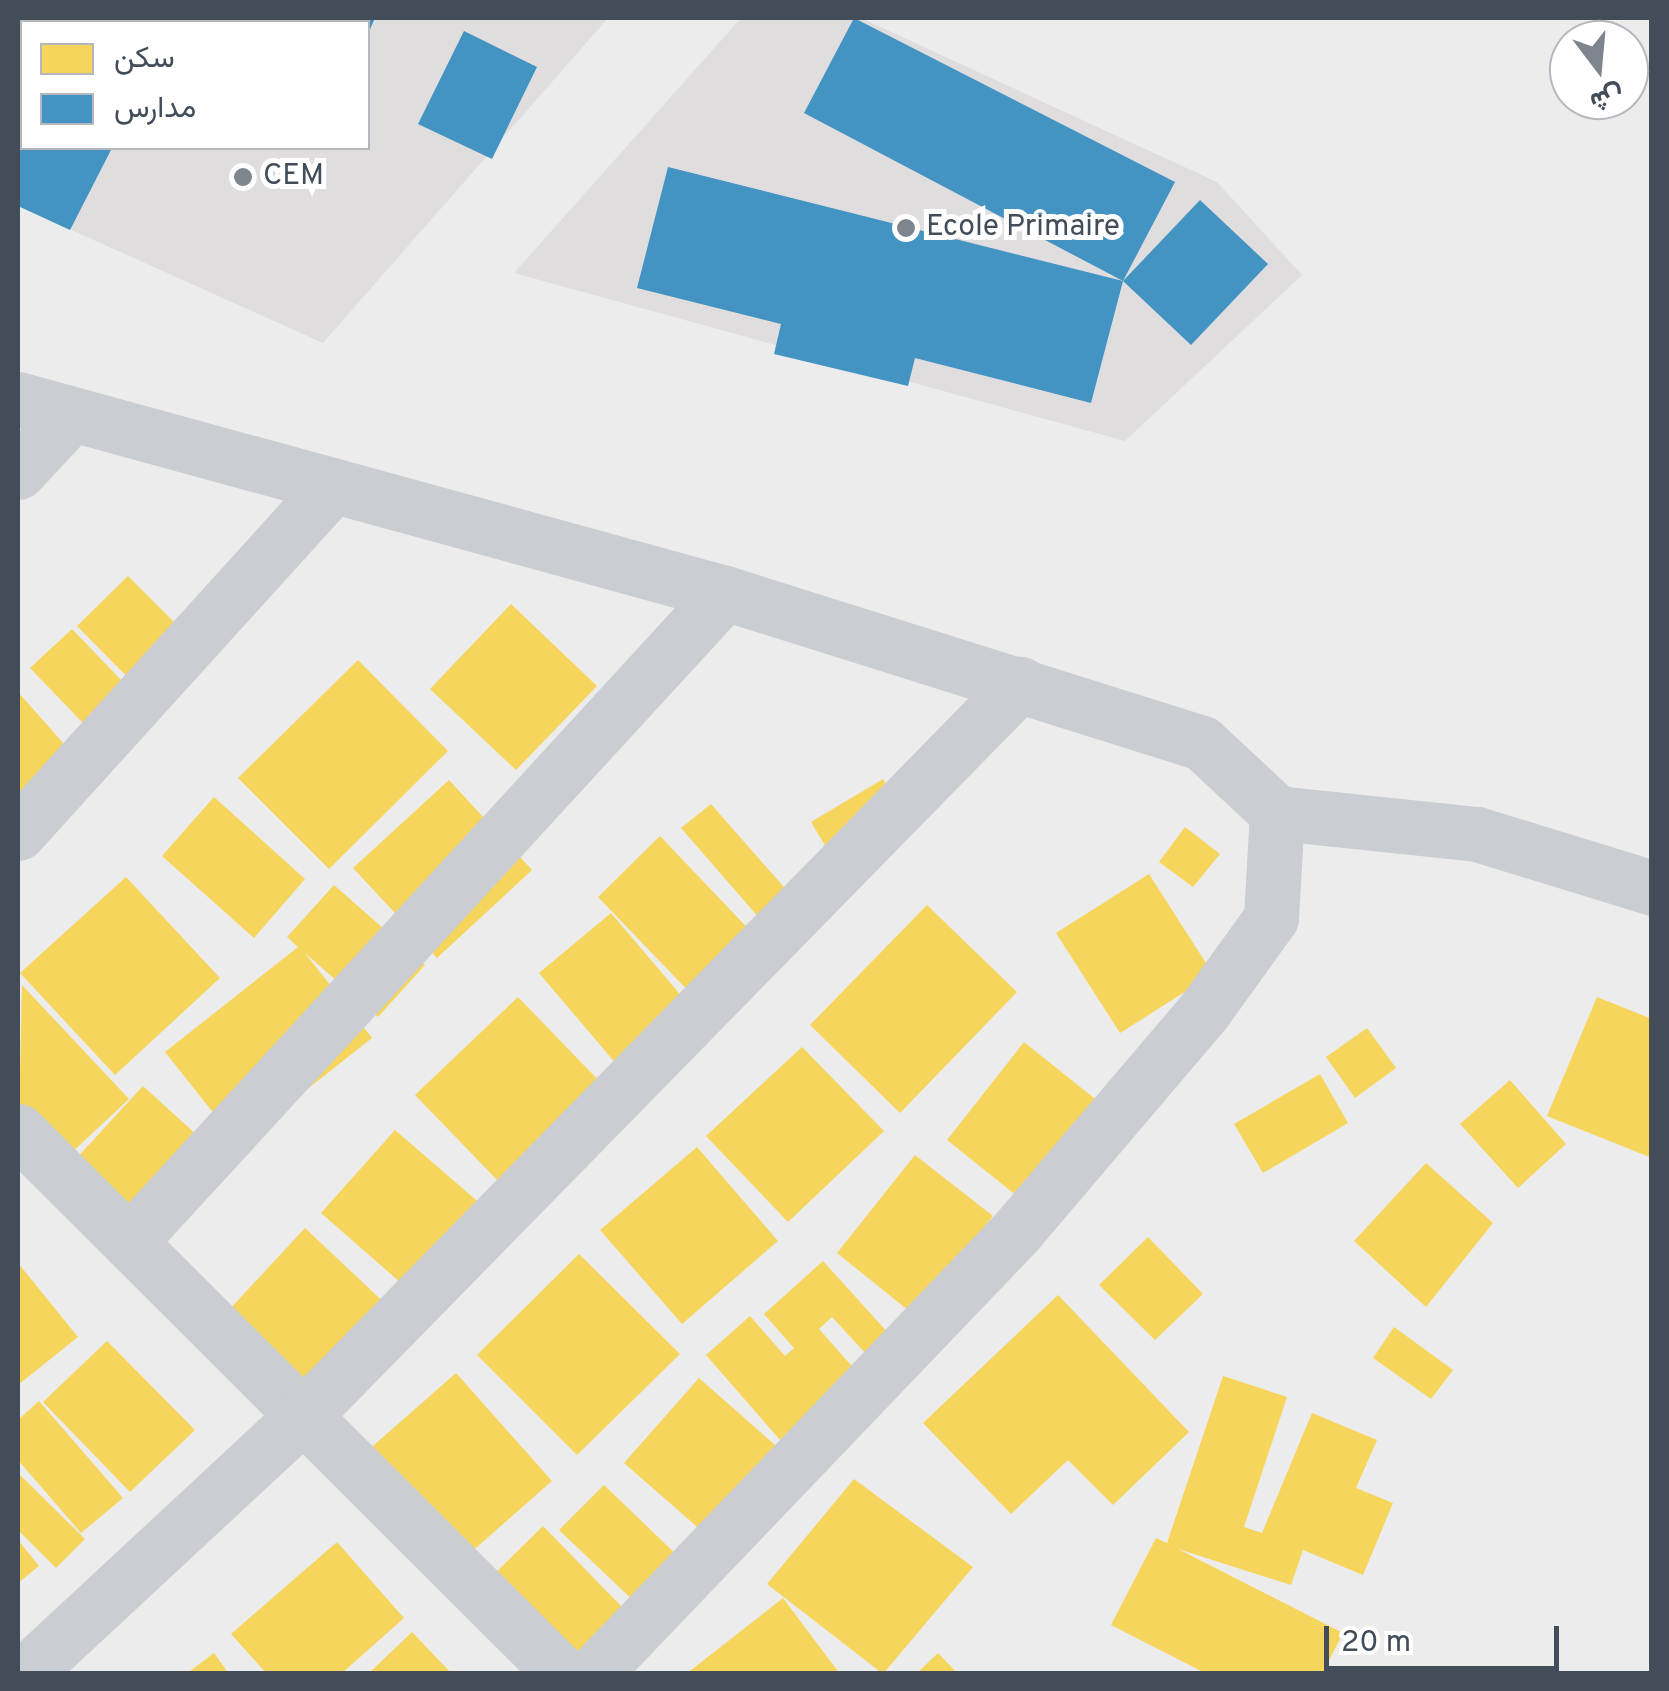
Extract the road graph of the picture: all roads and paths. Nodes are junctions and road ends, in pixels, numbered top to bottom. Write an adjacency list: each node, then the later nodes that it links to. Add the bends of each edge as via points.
1 (18, 399): 2 (street)
2 (72, 414): 3 (street); 4 (street)
3 (18, 472)
4 (333, 486): 5 (street); 8 (street)
5 (725, 593): 6 (street); 11 (street)
6 (1020, 684): 7 (street, via 1202,743); 12 (street)
7 (1278, 813): 9 (street, via 1477,834); 15 (street, via 1270,918 1204,1011 1017,1231)
8 (18, 832)
9 (1652, 888)
10 (18, 1132): 11 (street)
11 (129, 1242): 12 (street)
12 (302, 1416): 13 (street); 14 (street)
13 (26, 1660)
14 (562, 1674)
15 (594, 1674)

